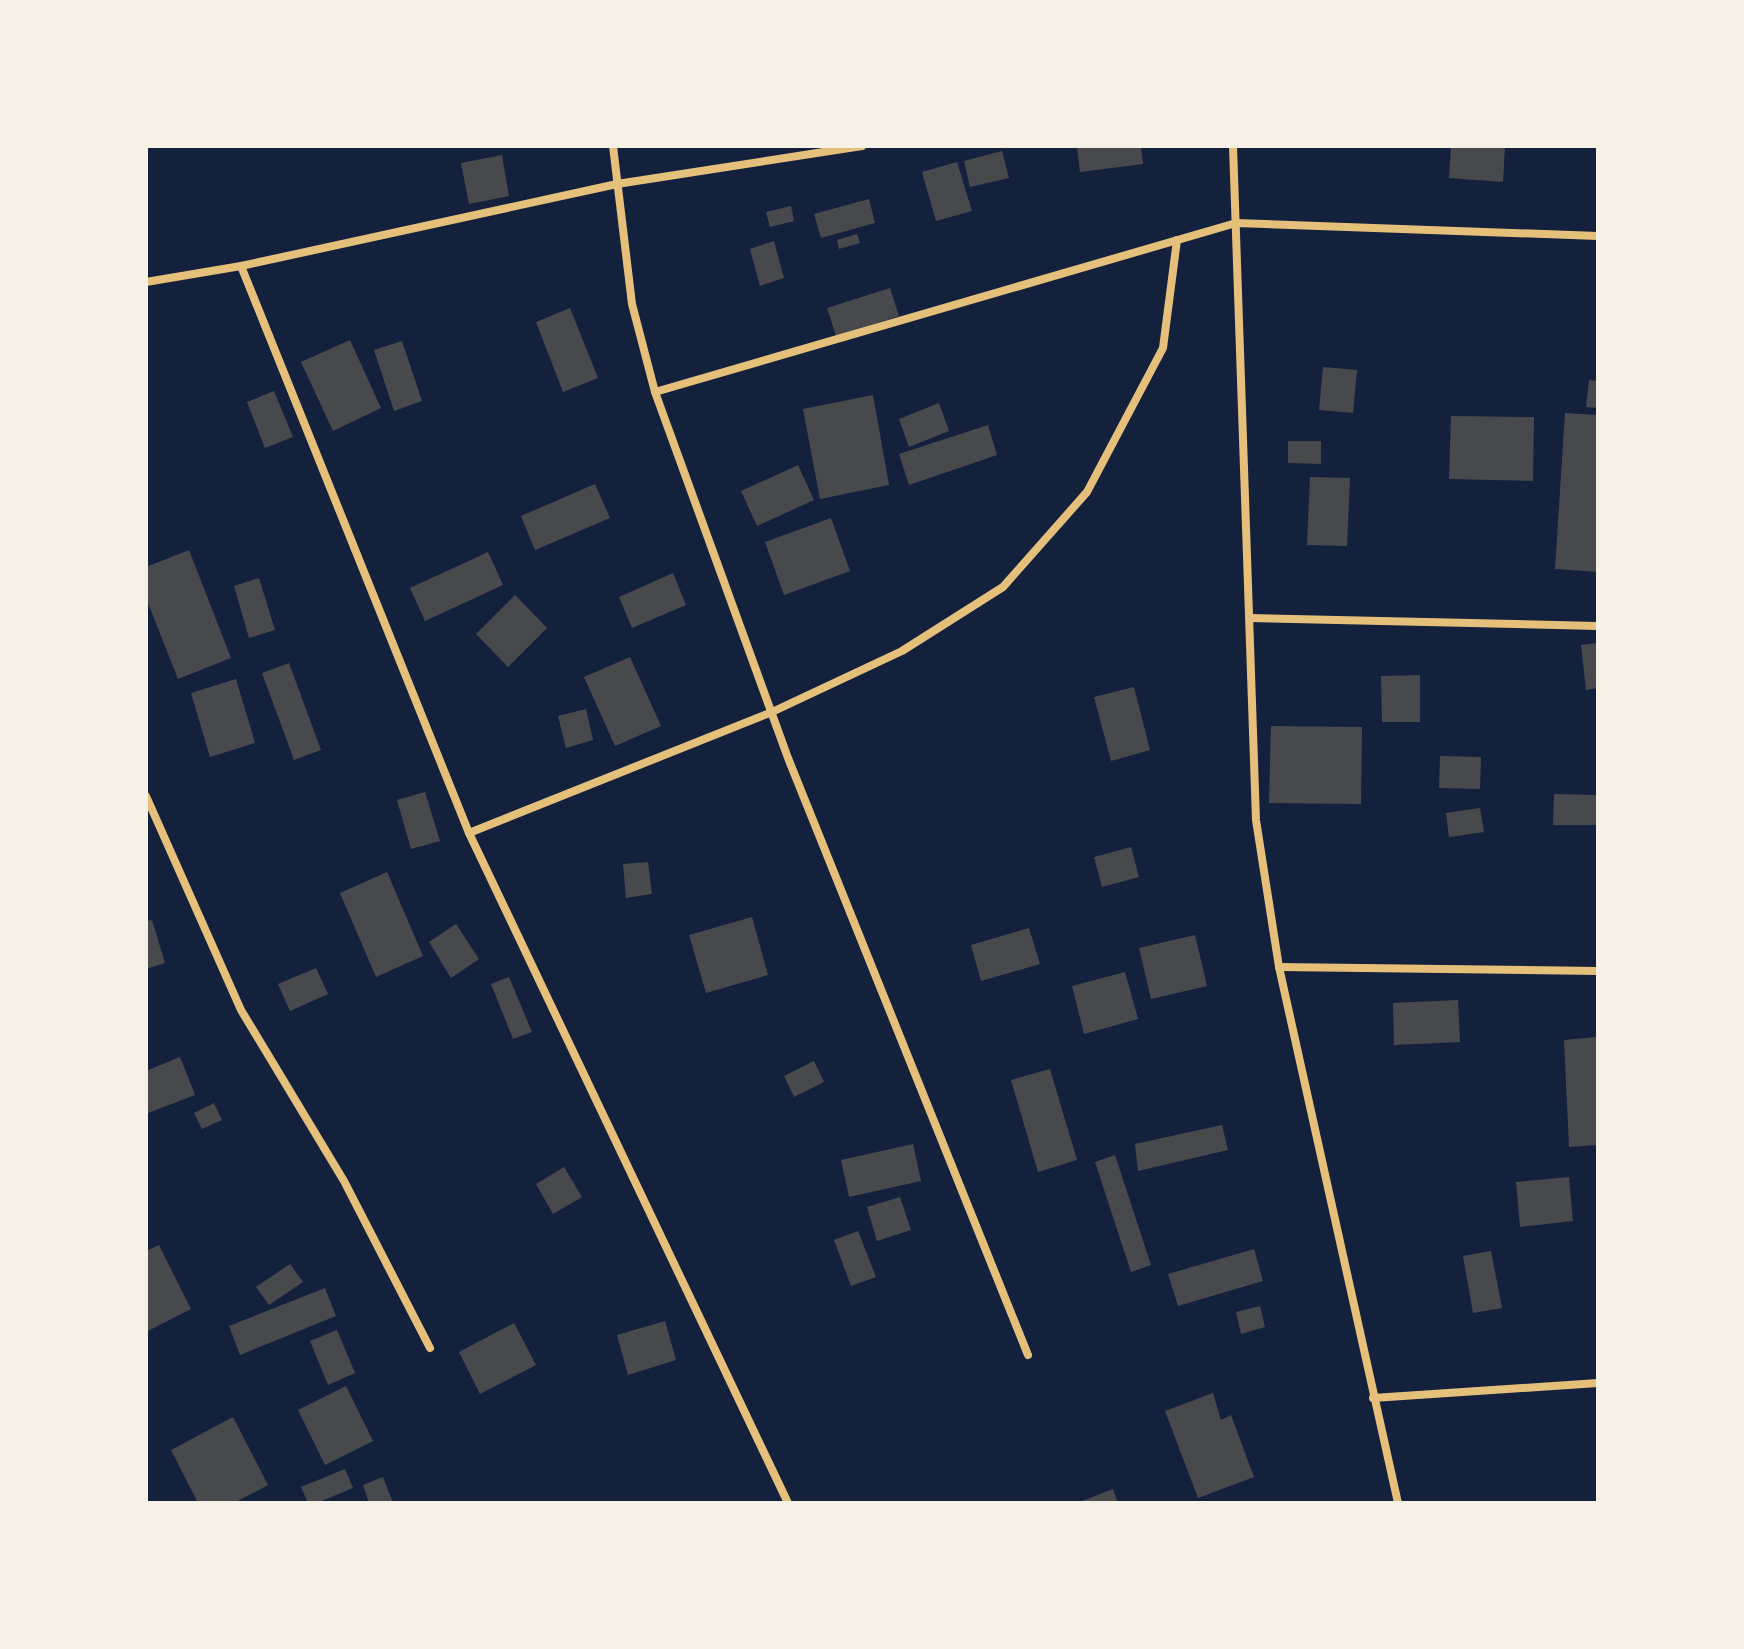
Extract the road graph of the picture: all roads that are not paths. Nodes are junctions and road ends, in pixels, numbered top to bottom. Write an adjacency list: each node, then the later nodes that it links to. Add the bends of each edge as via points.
1 (613, 146): 4 (street)
2 (862, 146): 4 (street)
3 (1233, 146): 5 (street)
4 (617, 184): 8 (street); 10 (street, via 632,304)
5 (1236, 223): 6 (street); 7 (street); 11 (street)
6 (1598, 236)
7 (1177, 240): 10 (street); 13 (street, via 1163,348 1087,492 1003,587 902,651)
8 (241, 266): 9 (street); 15 (street)
9 (146, 282)
10 (655, 392): 13 (street)
11 (1250, 618): 12 (street); 16 (street, via 1256,820)
12 (1598, 626)
13 (772, 712): 15 (street); 19 (street)
14 (146, 796): 18 (street, via 241,1010 344,1181)
15 (469, 833): 22 (street)
16 (1279, 967): 17 (street); 21 (street)
17 (1598, 971)
18 (430, 1348)
19 (1028, 1355)
20 (1598, 1383): 21 (street)
21 (1373, 1398): 23 (street)
22 (788, 1503)
23 (1398, 1503)

